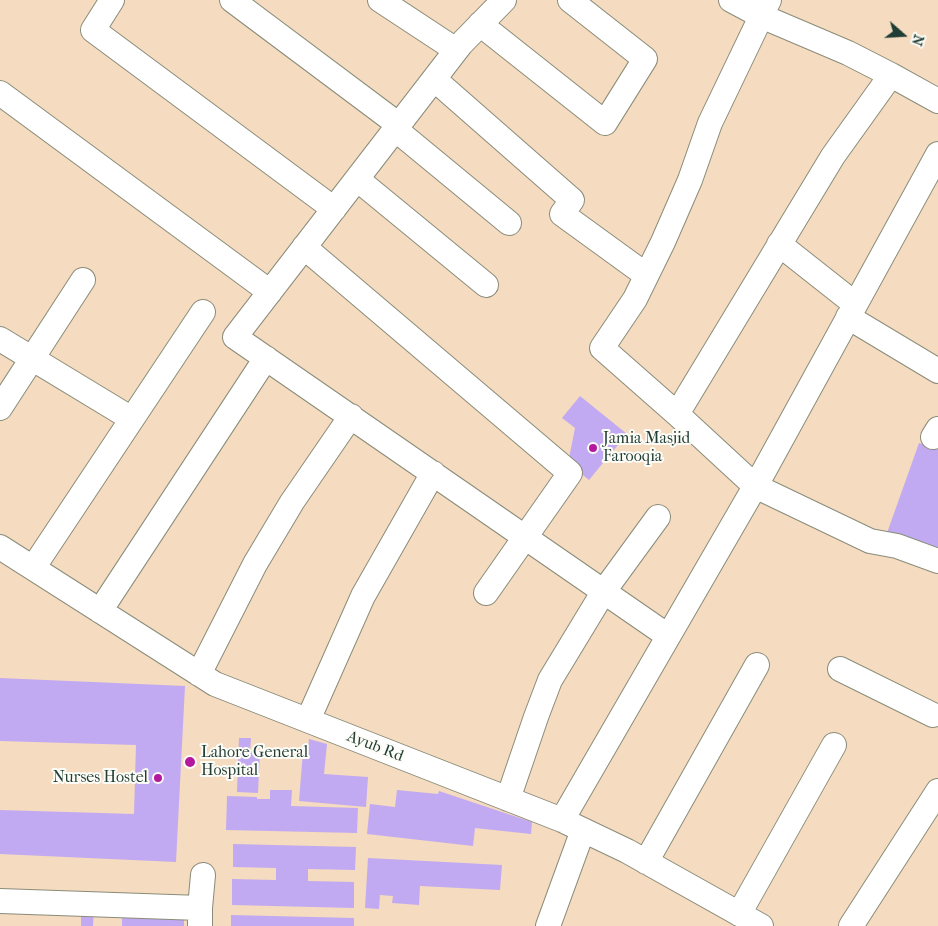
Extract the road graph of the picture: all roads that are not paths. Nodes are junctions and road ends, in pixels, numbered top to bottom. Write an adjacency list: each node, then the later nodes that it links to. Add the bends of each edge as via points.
1 (112, 0): 17 (street, via 92,30)
2 (232, 0): 14 (street)
3 (380, 0): 9 (street)
4 (504, 0): 8 (street)
5 (570, 0): 8 (street, via 645,59 605,123)
6 (731, 0): 7 (street)
7 (765, 8): 10 (street); 21 (street, via 710,124 690,180)
8 (480, 24): 9 (street)
9 (456, 50): 11 (street)
10 (891, 75): 13 (street); 19 (street, via 832,156)
11 (434, 79): 14 (street); 21 (street, via 572,200 562,214)
12 (0, 92): 24 (street)
13 (938, 101)
14 (397, 127): 16 (street); 18 (street)
15 (938, 154): 25 (street)
16 (357, 179): 17 (street); 23 (street)
17 (334, 209): 20 (street)
18 (509, 223)
19 (779, 244): 25 (street); 32 (street)
20 (304, 247): 24 (street); 38 (street, via 570,473)
21 (646, 275): 32 (street, via 635,299 602,348)
22 (83, 280): 28 (street)
23 (486, 285)
24 (270, 292): 29 (street, via 235,336)
25 (852, 310): 30 (street); 36 (street)
26 (203, 312): 34 (street)
27 (0, 339): 28 (street)
28 (32, 358): 31 (street); 34 (street)
29 (266, 358): 33 (street); 44 (street)
30 (938, 371)
31 (0, 408)
32 (677, 414): 36 (street)
33 (351, 416): 35 (street); 48 (street, via 259,556)
34 (132, 419): 41 (street)
35 (433, 473): 38 (street); 50 (street, via 363,596)
36 (754, 486): 40 (street, via 870,542 897,546); 45 (street)
37 (658, 517): 42 (street)
38 (526, 538): 42 (street); 43 (street)
39 (0, 547): 41 (street, Ayub Rd)
40 (938, 561)
41 (33, 568): 44 (street, Ayub Rd)
42 (604, 591): 45 (street); 53 (street, via 550,680)
43 (486, 593)
44 (100, 611): 48 (street, Ayub Rd)
45 (668, 636): 54 (street)
46 (758, 665): 55 (street)
47 (840, 669): 49 (street)
48 (199, 674): 50 (street, Ayub Rd, via 215,684)
49 (936, 714)
50 (308, 720): 53 (street, Ayub Rd)
51 (834, 745): 58 (street)
52 (938, 791): 62 (street)
53 (508, 800): 54 (street, Ayub Rd)
54 (572, 825): 55 (street, Ayub Rd); 60 (street)
55 (646, 862): 58 (street, Ayub Rd)
56 (203, 875): 59 (street)
57 (0, 901): 59 (street)
58 (739, 914): 61 (street, Ayub Rd)
59 (200, 917)
60 (548, 926)
61 (761, 926)
62 (850, 926)

